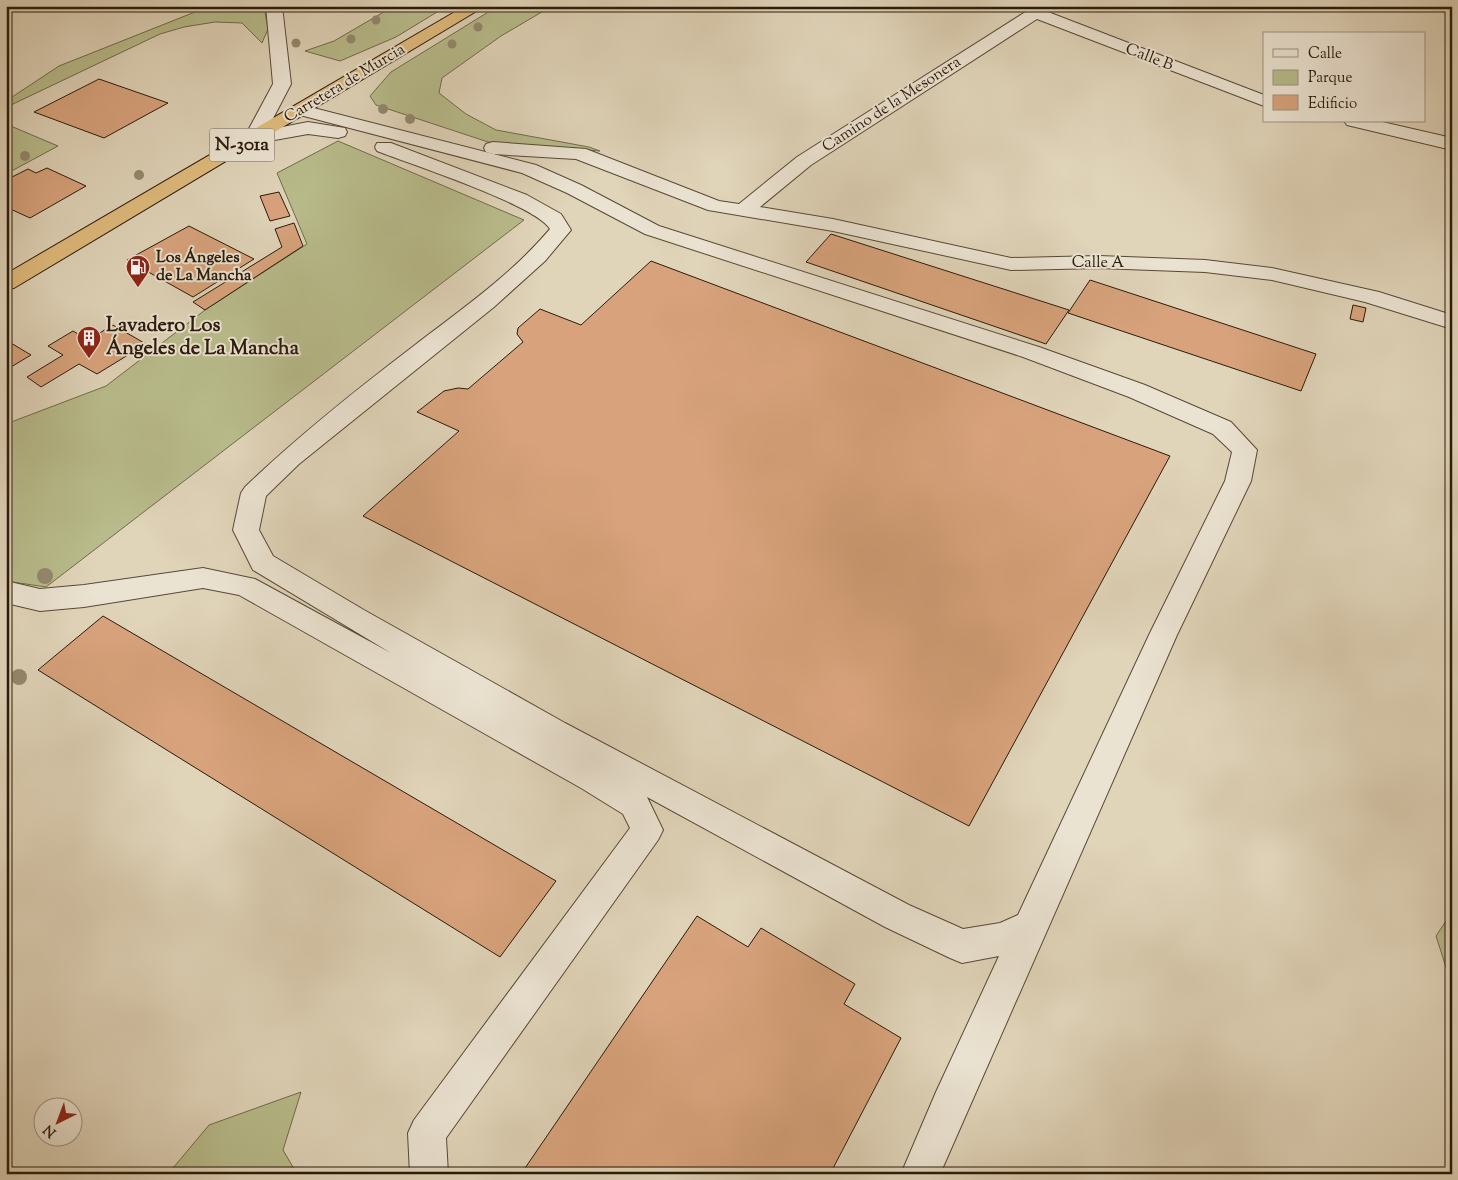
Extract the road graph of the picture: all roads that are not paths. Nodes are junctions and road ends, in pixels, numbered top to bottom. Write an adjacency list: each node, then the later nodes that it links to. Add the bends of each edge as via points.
1 (274, 6): 7 (street, via 282,84)
2 (477, 6): 5 (highway, Carretera de Murcia / N-301a)
3 (1041, 10): 4 (street, Calle B); 9 (street, Camino de la Mesonera, via 804,161)
4 (1263, 101)
5 (304, 109): 7 (highway, Carretera de Murcia / N-301a); 9 (street, Calle A, via 344,104 498,149 579,153 715,206); 13 (street, via 529,170 574,189 652,230 1012,346 1137,391 1222,428 1245,450 1238,481 1163,636)
6 (1357, 122): 8 (street)
7 (254, 138): 10 (highway, Carretera de Murcia / N-301a); 13 (street, via 308,128 347,133 520,199 554,218 561,230 538,257 486,302 290,458 254,493 246,530 263,564 554,732 897,916 962,946)
8 (1452, 144)
9 (743, 211): 11 (street, Calle A, via 833,225 1011,264 1099,262 1205,266 1272,274)
10 (6, 283)
11 (1452, 322)
12 (6, 592): 14 (street, via 40,600 203,578 245,586 634,804 647,830 426,1133)
13 (1030, 928): 15 (street)
14 (429, 1174)
15 (920, 1174)

